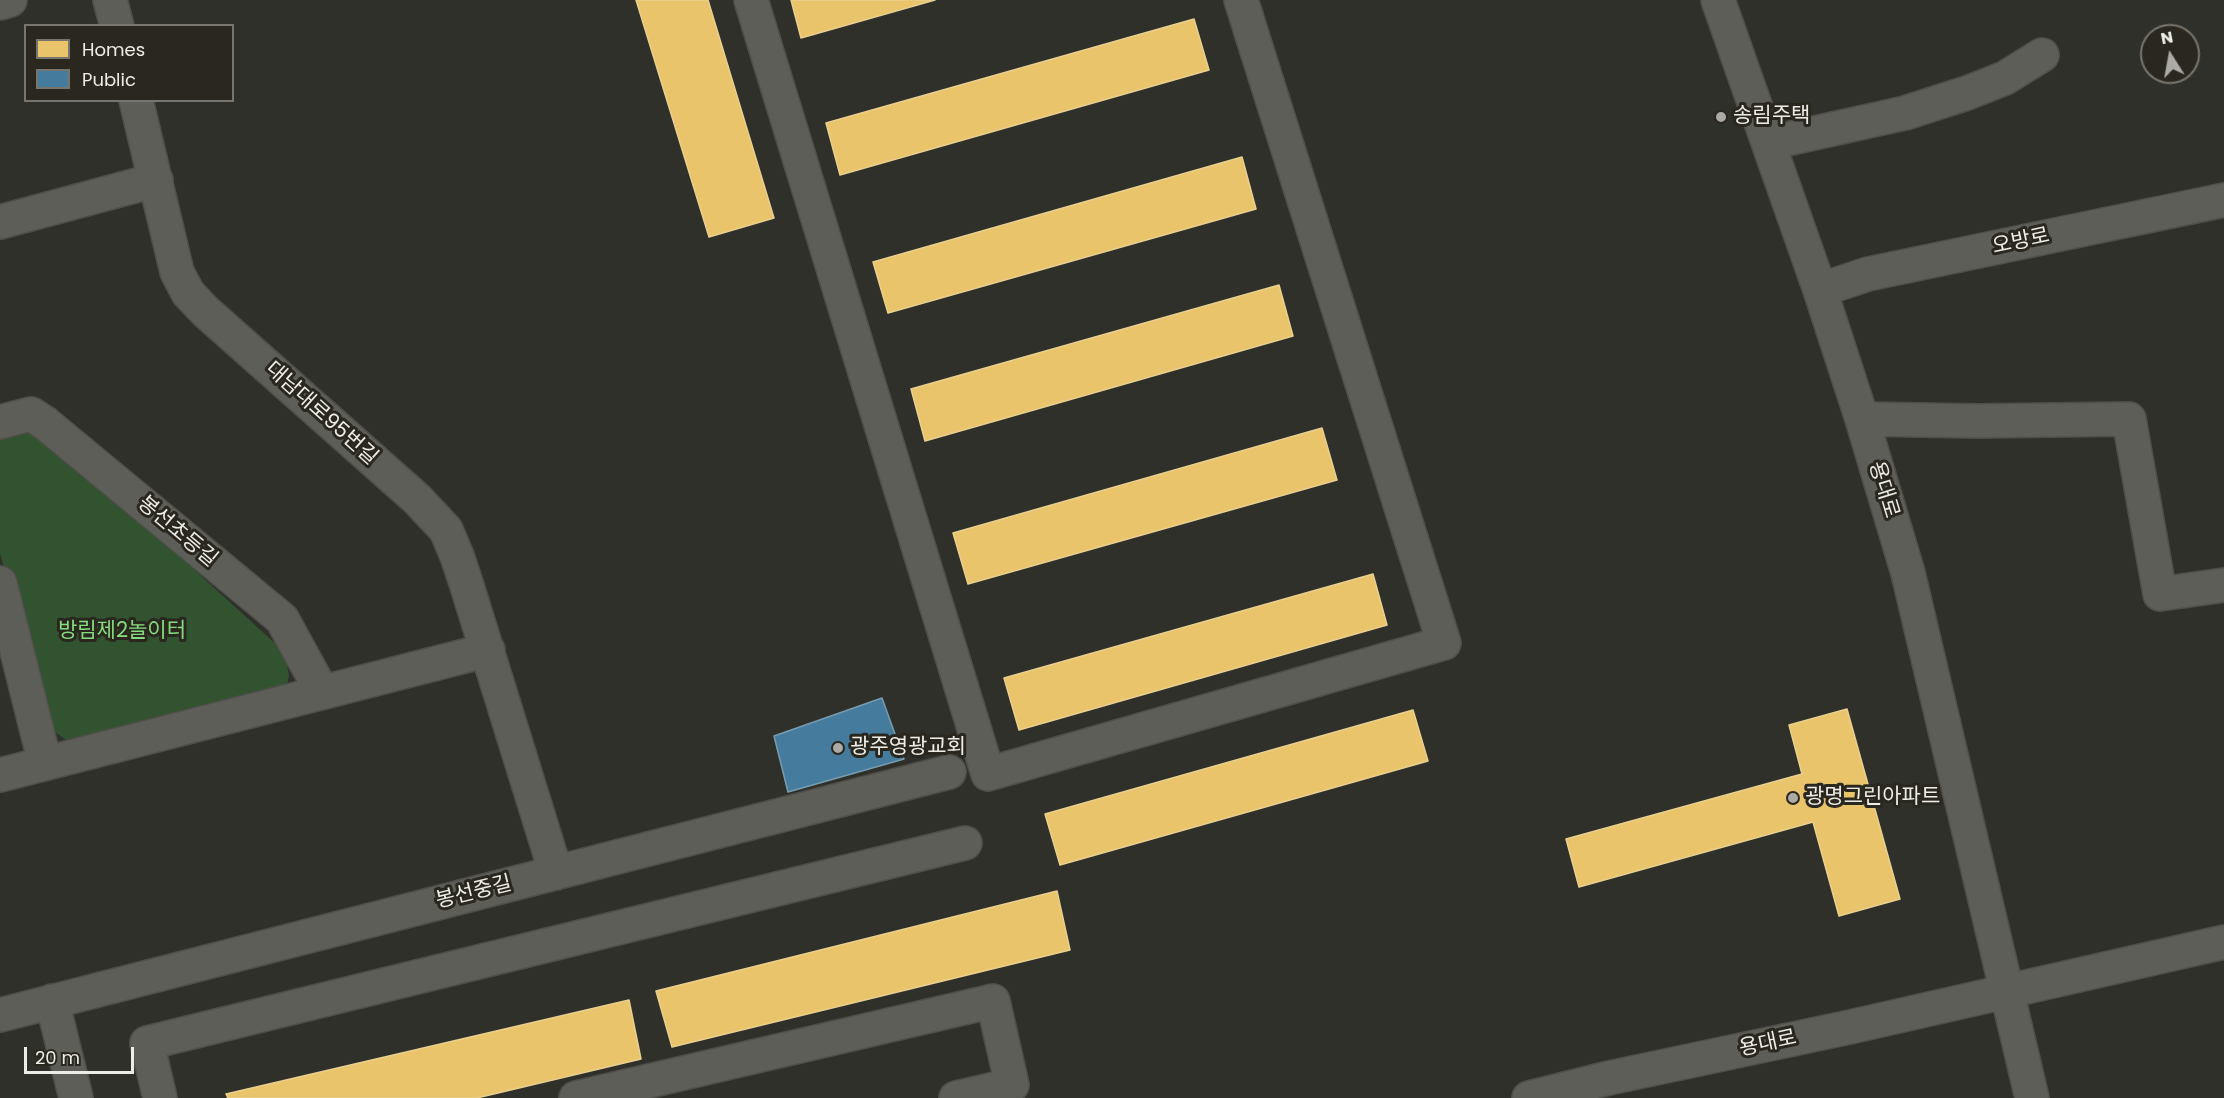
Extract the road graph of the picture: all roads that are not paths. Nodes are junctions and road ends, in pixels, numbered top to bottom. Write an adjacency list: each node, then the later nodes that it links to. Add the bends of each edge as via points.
1 (10, 0): 6 (street)
2 (110, 0): 7 (street)
3 (752, 0): 5 (street, via 988,774 1444,643)
4 (1718, 0): 10 (street, 용대로)
5 (1249, 2)
6 (0, 3)
7 (116, 24)
8 (2042, 55): 10 (street, via 2005,78 1905,113)
9 (136, 102): 11 (street, 대남대로95번길)
10 (1769, 143): 14 (street, 용대로)
11 (156, 180): 13 (street); 19 (street, 대남대로95번길, via 177,272 188,293 437,518 457,556)
12 (2224, 200): 14 (street, 오방로, via 1868,274)
13 (0, 222)
14 (1820, 290): 15 (street, 용대로)
15 (1862, 419): 18 (street, via 2129,419 2160,594); 27 (street, 용대로, via 1913,590)
16 (0, 422): 20 (street, 봉선초등길, via 31,414 45,423 282,619)
17 (0, 583): 21 (street)
18 (2224, 585)
19 (488, 650): 20 (street); 25 (street, 대남대로95번길)
20 (322, 692): 21 (street)
21 (45, 763): 23 (street)
22 (949, 772): 25 (street, 봉선중길)
23 (0, 775)
24 (964, 843): 31 (street, via 147,1043)
25 (556, 873): 28 (street, 봉선중길)
26 (2222, 942): 27 (street)
27 (2008, 992): 34 (street, 용대로); 35 (street, 용대로)
28 (52, 1001): 29 (street, 봉선중길); 30 (street)
29 (0, 1015)
30 (76, 1098)
31 (160, 1098)
32 (576, 1098): 33 (street, via 993,1001 1012,1085)
33 (956, 1098)
34 (1529, 1098)
35 (2032, 1098)

